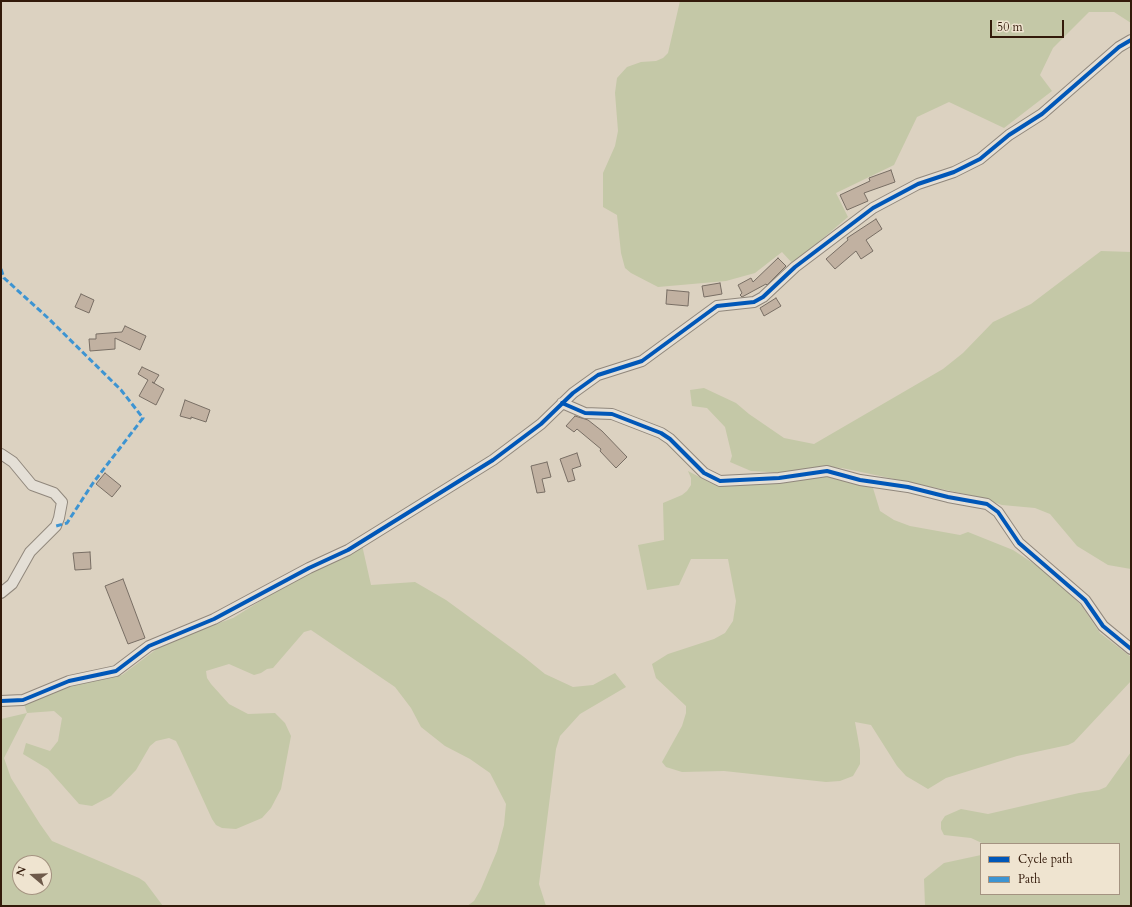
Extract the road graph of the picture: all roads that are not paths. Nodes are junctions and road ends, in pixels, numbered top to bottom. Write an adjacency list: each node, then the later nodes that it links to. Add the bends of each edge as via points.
1 (1131, 40): 2 (street, via 1119,47 1042,114 1009,135 980,159 884,201 794,267 763,297 747,304 720,305 710,309 642,362 601,373)
2 (562, 403): 5 (street, via 585,413 612,414 661,433 704,473 720,481 779,478 827,471 860,480 908,487 948,498 987,504 998,512 1019,543 1085,600 1103,626); 6 (street, via 540,424 493,460 348,550 308,568 214,618 149,646 116,671 69,681 24,700)
3 (1, 454): 4 (street, via 13,462 32,485 54,493 62,502 56,526 30,552 12,584)
4 (1, 593)
5 (1131, 649)
6 (1, 701)

